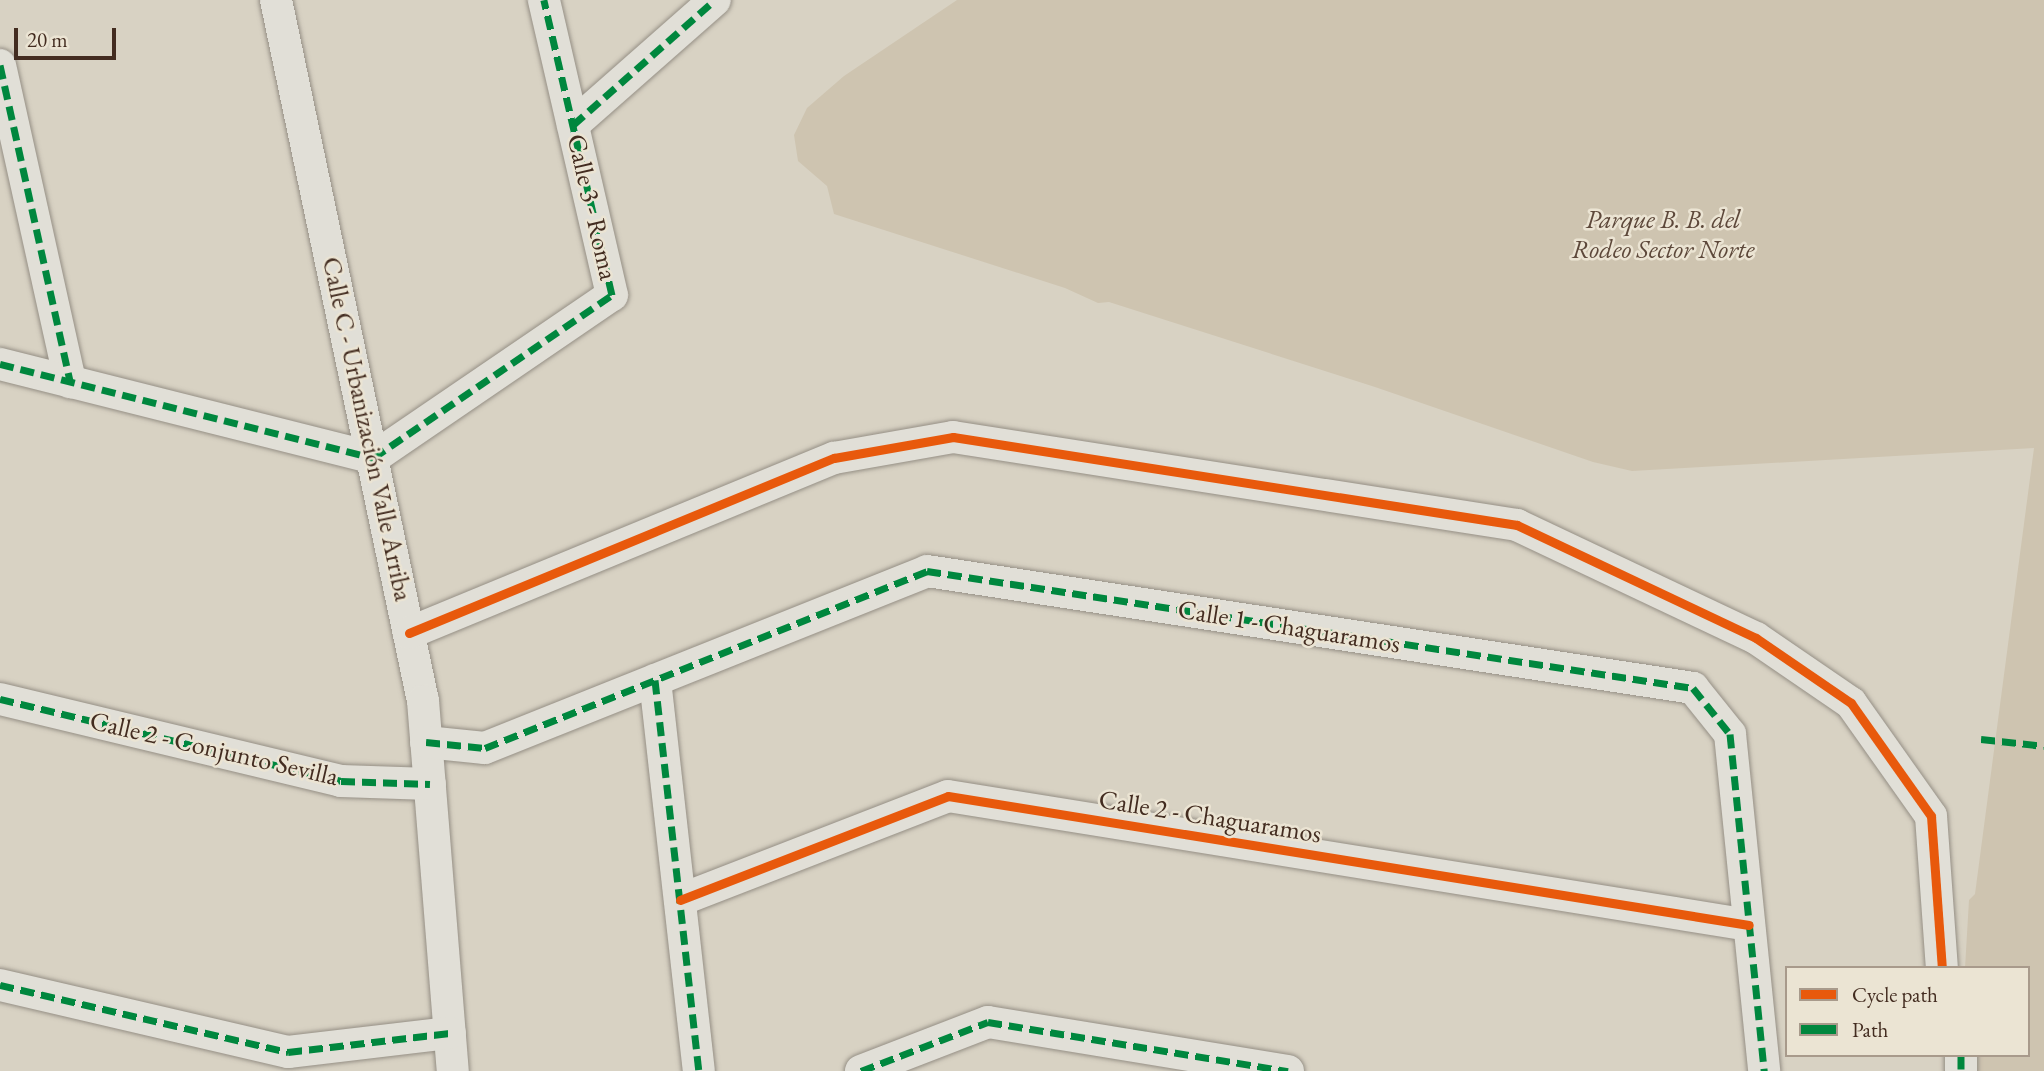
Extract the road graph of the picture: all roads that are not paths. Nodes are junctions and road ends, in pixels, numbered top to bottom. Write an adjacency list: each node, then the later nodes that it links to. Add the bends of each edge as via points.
1 (276, 0): 8 (street, Calle C - Urbanización Valle Arriba)
2 (544, 0): 5 (street, Calle 3 - Roma)
3 (715, 0): 5 (street)
4 (0, 65): 7 (street)
5 (573, 125): 8 (street, Calle 3 - Roma, via 612,295)
6 (0, 364): 7 (street)
7 (70, 382): 8 (street)
8 (373, 458): 9 (street, Calle C - Urbanización Valle Arriba)
9 (409, 633): 12 (street, Calle C - Urbanización Valle Arriba); 16 (street, via 834,458 954,438 1517,525 1756,638 1851,703 1931,816)
10 (655, 680): 12 (street, Calle 1 - Chaguaramos, via 485,747); 14 (street); 15 (street, Calle 1 - Chaguaramos, via 927,571 1693,688 1730,734)
11 (0, 699): 13 (street, Calle 2 - Conjunto Sevilla, via 341,781)
12 (426, 743): 13 (street, Calle C - Urbanización Valle Arriba)
13 (430, 784): 18 (street, Calle C - Urbanización Valle Arriba)
14 (680, 900): 15 (street, Calle 2 - Chaguaramos, via 948,796); 20 (street)
15 (1749, 926): 23 (street, Calle 1 - Chaguaramos)
16 (1942, 966)
17 (0, 985): 18 (street, via 288,1052)
18 (450, 1033): 19 (street, Calle C - Urbanización Valle Arriba)
19 (453, 1071)
20 (699, 1071)
21 (861, 1071): 22 (street, via 988,1022)
22 (1288, 1071)
23 (1764, 1071)

